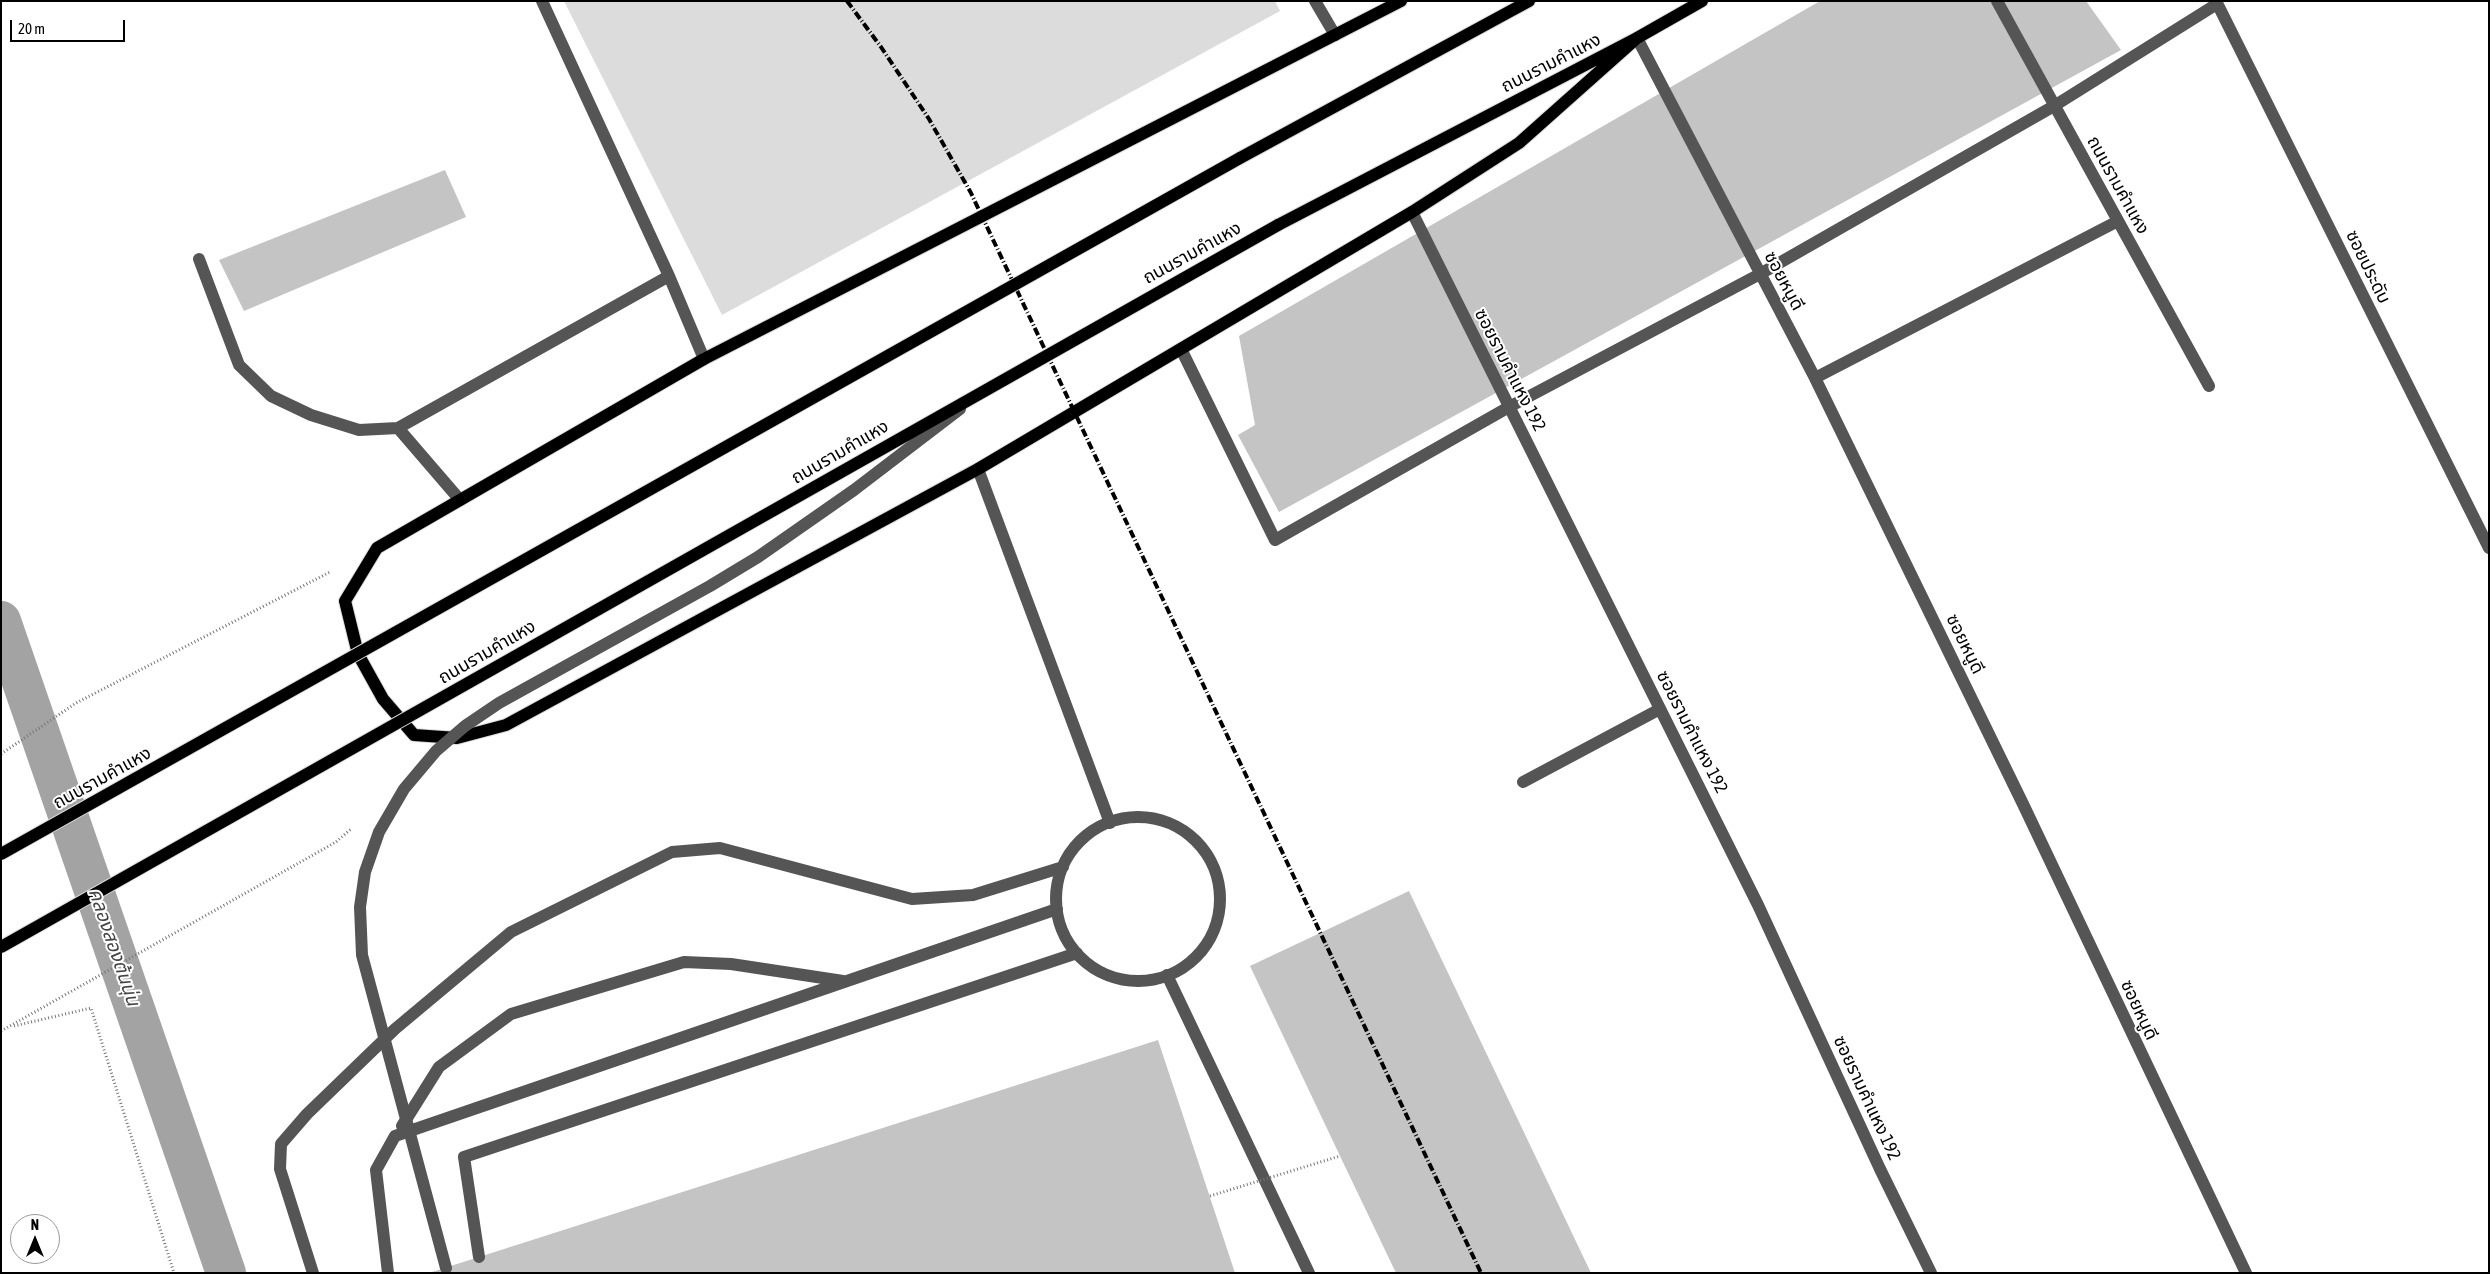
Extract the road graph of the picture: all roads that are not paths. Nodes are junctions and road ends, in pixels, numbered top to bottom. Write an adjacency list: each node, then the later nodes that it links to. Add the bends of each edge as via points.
1 (542, 1): 15 (street)
2 (1315, 1): 8 (street)
3 (1401, 1): 8 (main road)
4 (1529, 1): 29 (main road, ถนนรามคำแหง, bridge, via 1240,158)
5 (1702, 1): 9 (main road, ถนนรามคำแหง)
6 (1997, 1): 10 (street, ถนนรามคำแหง)
7 (2217, 3): 10 (street); 25 (street, ซอยประดับ)
8 (1335, 35): 17 (main road)
9 (1637, 38): 11 (main road, via 1519,143); 14 (street, ซอยหนูดี); 20 (main road, ถนนรามคำแหง, bridge, via 1278,224)
10 (2054, 106): 12 (street, ถนนรามคำแหง); 14 (street)
11 (1412, 212): 16 (main road); 21 (street, ซอยรามคำแหง 192)
12 (2118, 221): 18 (street); 19 (street, ถนนรามคำแหง)
13 (199, 259): 22 (street, via 239,364 271,396 311,415 359,430)
14 (1760, 274): 18 (street, ซอยหนูดี); 21 (street)
15 (669, 276): 17 (street); 22 (street)
16 (1181, 349): 21 (street, via 1275,540); 23 (main road)
17 (704, 359): 24 (main road)
18 (1815, 378): 43 (street, ซอยหนูดี)
19 (2209, 386)
20 (988, 388): 32 (main road, ถนนรามคำแหง, bridge); 38 (street, bridge, via 854,490 758,557 499,703 465,726 436,751 404,789 379,832 365,872 360,907 362,955)
21 (1509, 407): 26 (street, ซอยรามคำแหง 192)
22 (398, 428): 24 (street)
23 (978, 469): 24 (main road, via 506,725 458,738 414,735 383,699 358,654 345,601 378,548); 28 (street)
24 (460, 500)
25 (2489, 548)
26 (1660, 708): 27 (street); 42 (street, ซอยรามคำแหง 192, via 1758,905)
27 (1523, 782)
28 (1110, 823): 30 (street, via 1091,831 1071,851); 34 (street, via 1145,817 1173,825 1196,841 1212,862 1220,887 1220,913 1211,937 1195,958)
29 (1, 854)
30 (1064, 867): 31 (street, via 1058,877); 39 (street, via 973,894 912,899 720,848 672,852 511,932 395,1030 307,1114 281,1144 280,1169)
31 (1057, 909): 33 (street, via 1062,932); 35 (street)
32 (1, 947)
33 (1077, 953): 34 (street, via 1097,971 1122,980 1148,980); 37 (street, via 464,1157)
34 (1167, 975): 41 (street)
35 (846, 982): 36 (street); 36 (street, via 731,964 684,962 511,1014 439,1066)
36 (395, 1136): 40 (street, via 376,1170)
37 (479, 1257)
38 (446, 1268)
39 (313, 1273)
40 (388, 1273)
41 (1309, 1273)
42 (1931, 1273)
43 (2246, 1273)

